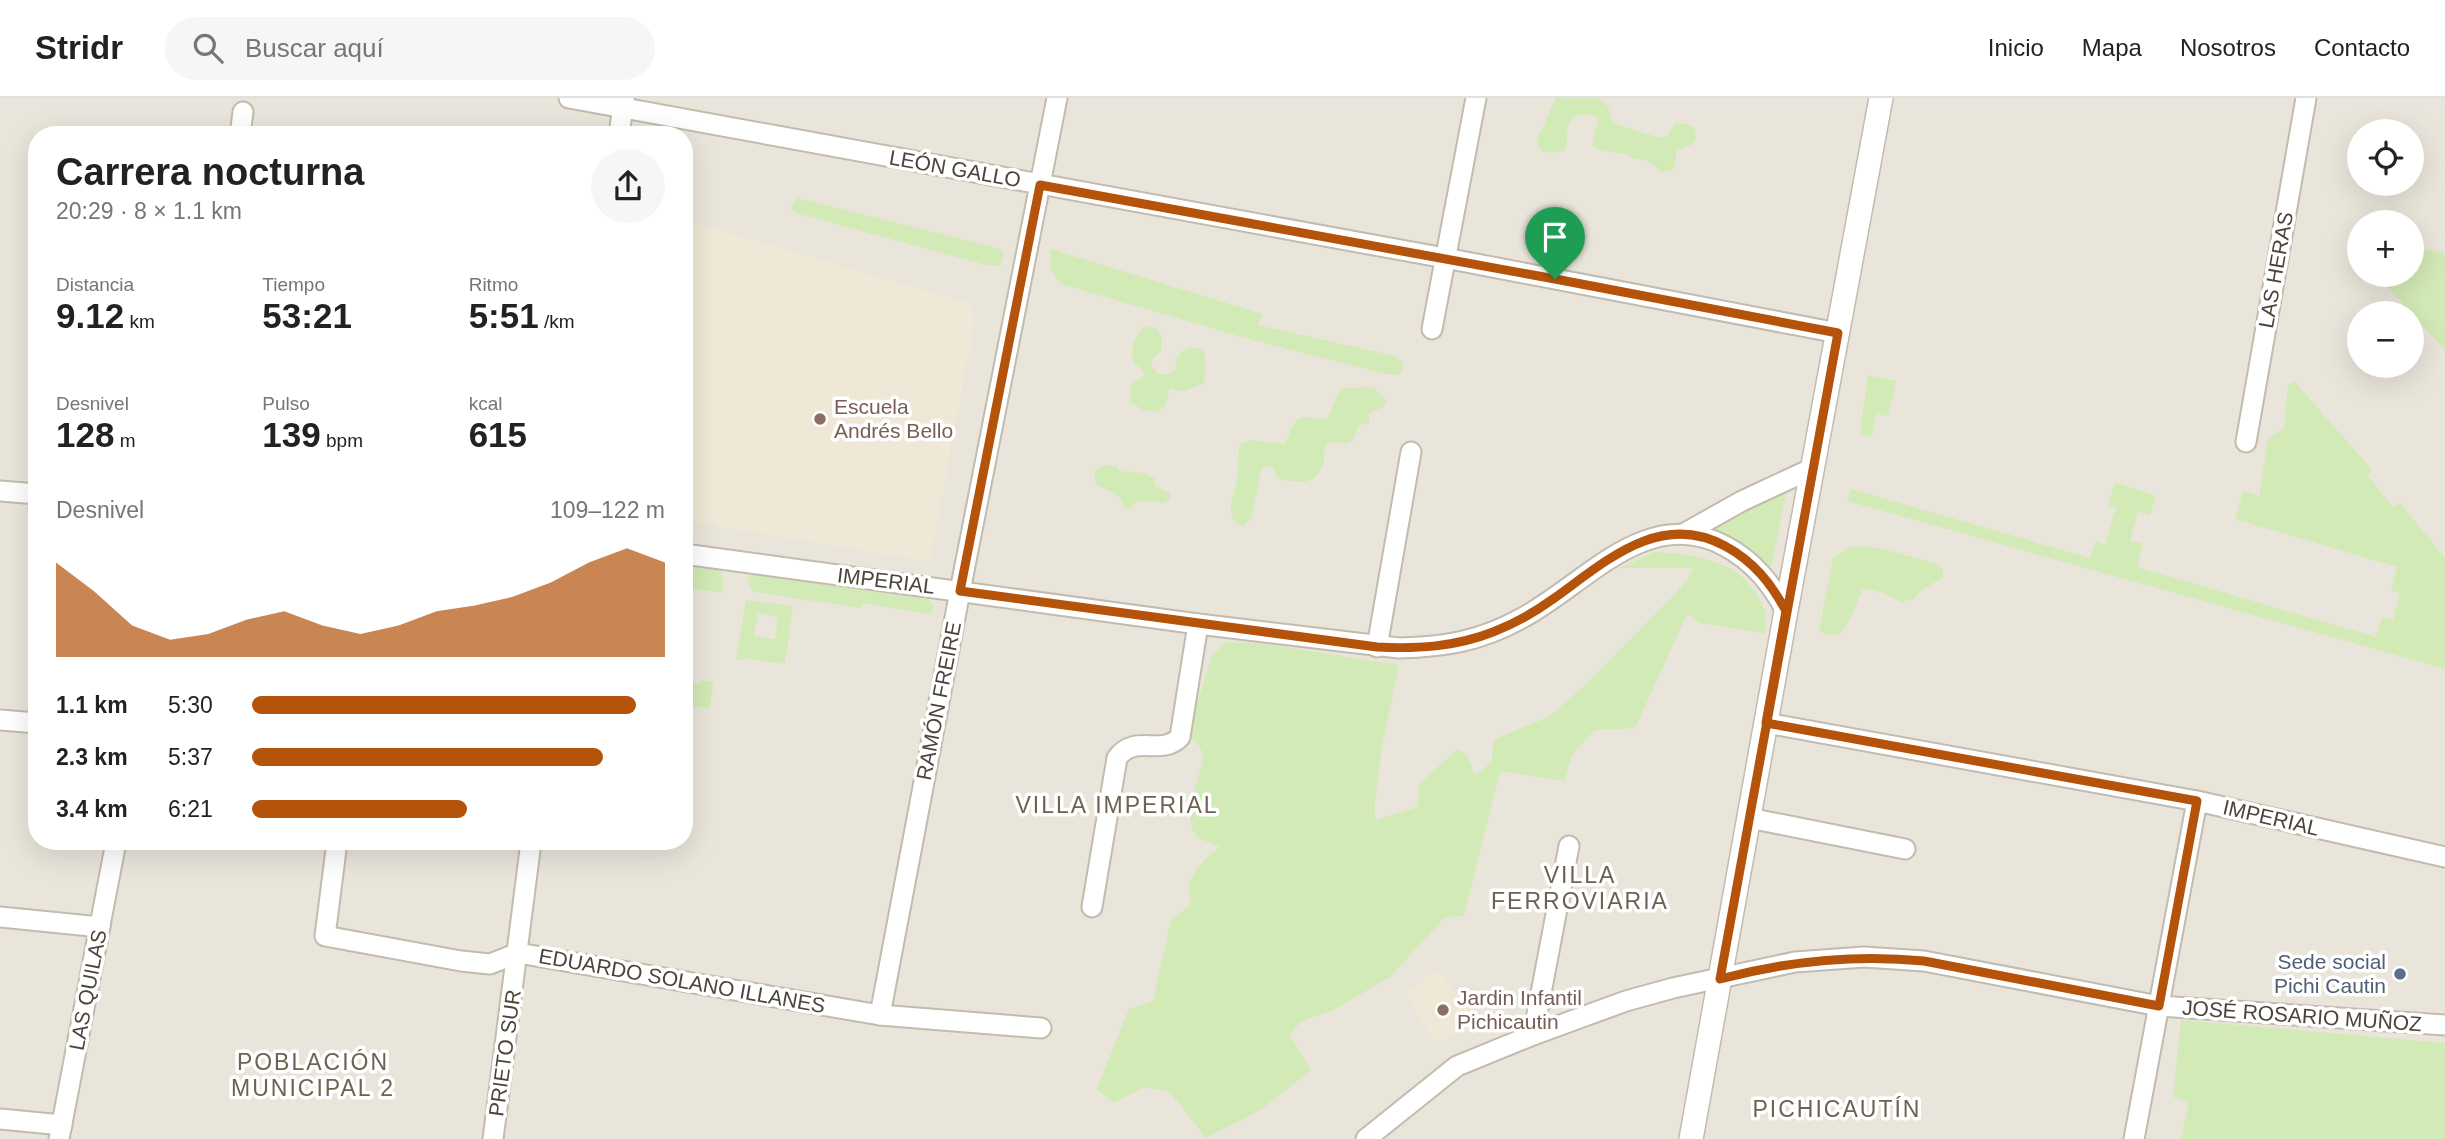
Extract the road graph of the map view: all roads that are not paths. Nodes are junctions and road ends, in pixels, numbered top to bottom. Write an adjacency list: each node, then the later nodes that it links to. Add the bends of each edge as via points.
1 (569, 98): 6 (street, LEÓN GALLO)
2 (1057, 98): 10 (street, RAMÓN FREIRE)
3 (1476, 98): 11 (street)
4 (1881, 98): 13 (street)
5 (2306, 98): 14 (street, LAS HERAS)
6 (623, 103): 9 (street); 10 (street, LEÓN GALLO)
7 (243, 112): 8 (street)
8 (241, 126)
9 (620, 126)
10 (1040, 185): 11 (street, LEÓN GALLO); 21 (street, RAMÓN FREIRE)
11 (1445, 258): 12 (street); 13 (street, LEÓN GALLO)
12 (1432, 329)
13 (1838, 333): 16 (street)
14 (2246, 442)
15 (1411, 452): 24 (street)
16 (1813, 468): 19 (street, IMPERIAL); 22 (street)
17 (0, 491): 18 (street)
18 (28, 493)
19 (1685, 533): 22 (street, IMPERIAL, via 1717,542 1745,559 1769,582); 24 (street, IMPERIAL, via 1626,549 1552,600 1494,632 1432,647)
20 (693, 555): 21 (street, IMPERIAL)
21 (960, 591): 23 (street, IMPERIAL); 42 (street, RAMÓN FREIRE)
22 (1786, 611): 27 (street)
23 (1198, 624): 24 (street, IMPERIAL); 36 (street, via 1180,737 1166,746 1133,745 1118,758)
24 (1377, 647)
25 (0, 720): 26 (street)
26 (28, 722)
27 (1766, 723): 28 (street, IMPERIAL); 29 (street)
28 (2197, 801): 35 (street, IMPERIAL); 41 (street)
29 (1749, 818): 31 (street); 40 (street)
30 (1569, 846): 45 (street)
31 (1905, 849)
32 (114, 850): 38 (street, LAS QUILAS)
33 (336, 850): 39 (street, EDUARDO SOLANO ILLANES, via 325,936 490,964)
34 (530, 850): 39 (street, PRIETO SUR)
35 (2445, 857)
36 (1092, 907)
37 (0, 917): 38 (street)
38 (100, 927): 47 (street, LAS QUILAS)
39 (518, 954): 42 (street, EDUARDO SOLANO ILLANES); 48 (street, PRIETO SUR)
40 (1720, 979): 41 (street, JOSÉ ROSARIO MUÑOZ, via 1795,962 1894,958); 45 (street, JOSÉ ROSARIO MUÑOZ, via 1626,1001); 50 (street)
41 (2159, 1006): 43 (street, JOSÉ ROSARIO MUÑOZ); 51 (street)
42 (880, 1015): 44 (street, EDUARDO SOLANO ILLANES)
43 (2445, 1025)
44 (1041, 1028)
45 (1533, 1035): 49 (street, JOSÉ ROSARIO MUÑOZ, via 1457,1066)
46 (0, 1119): 47 (street)
47 (61, 1132)
48 (493, 1139)
49 (1366, 1139)
50 (1691, 1139)
51 (2134, 1139)

